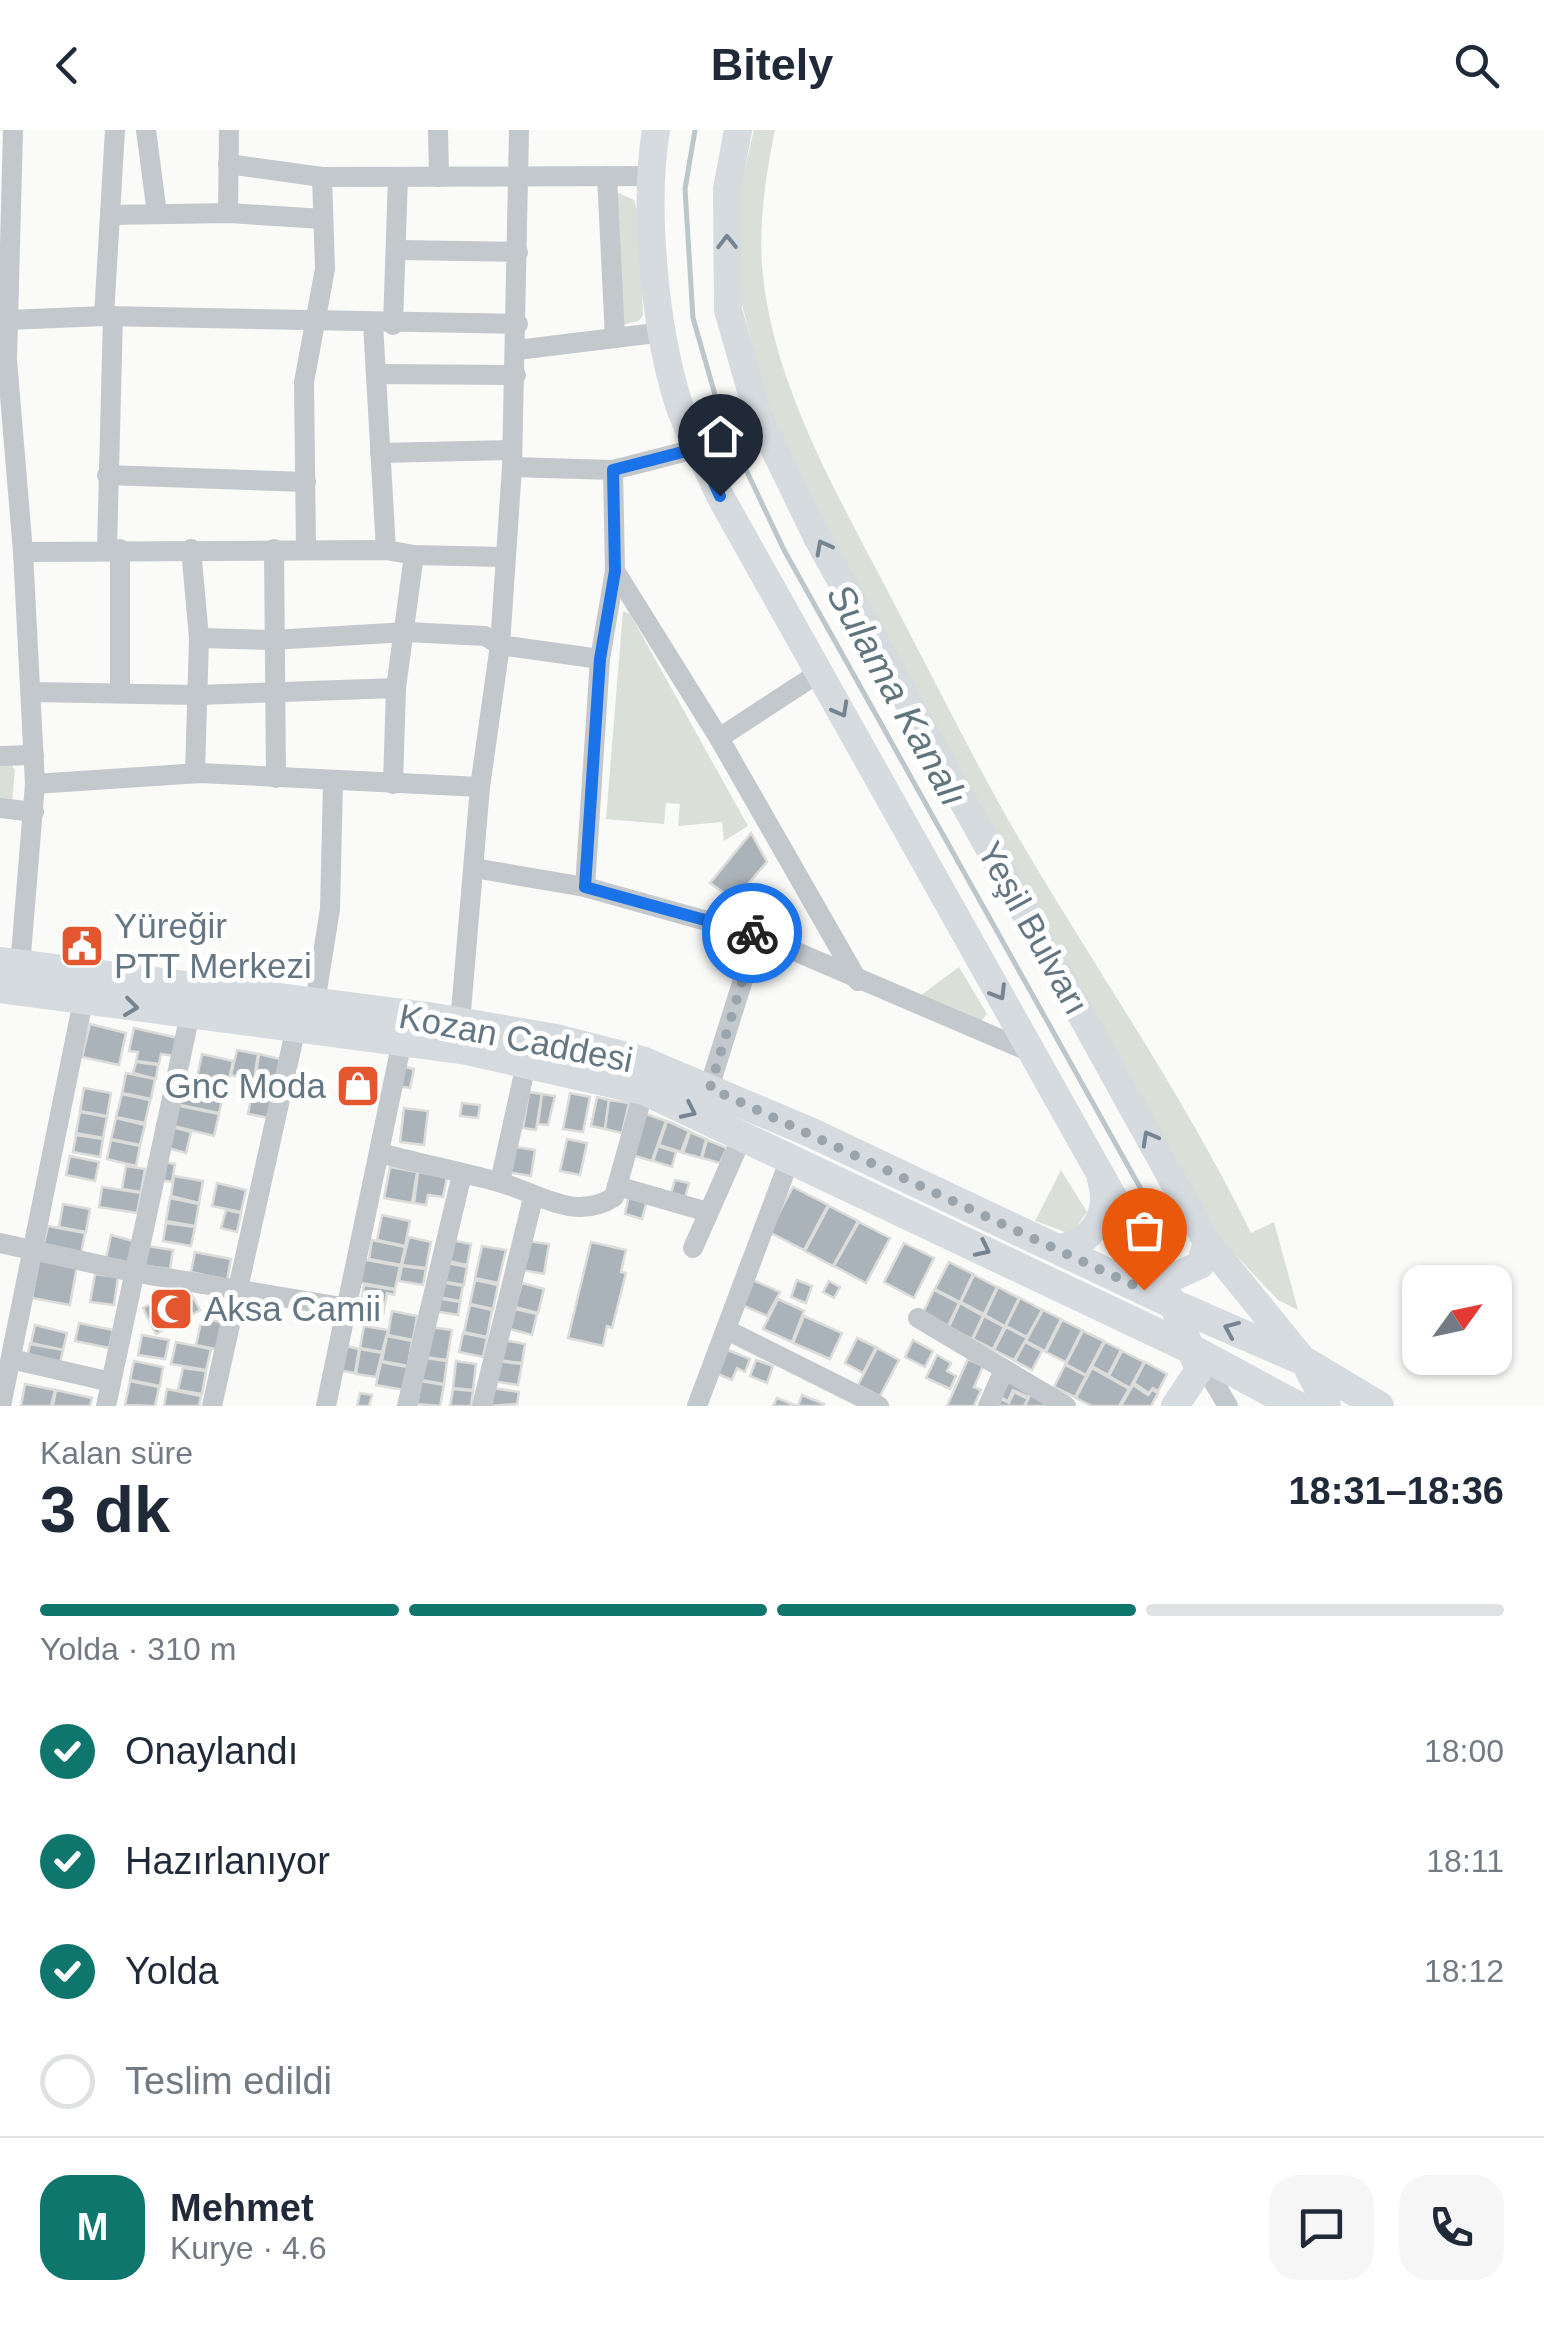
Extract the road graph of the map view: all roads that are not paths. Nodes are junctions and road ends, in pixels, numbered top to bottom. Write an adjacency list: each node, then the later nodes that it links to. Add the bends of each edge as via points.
1 (14, 130): 19 (street)
2 (115, 130): 18 (street)
3 (146, 130): 17 (street)
4 (229, 130): 9 (street)
5 (438, 130): 10 (street)
6 (520, 130): 11 (street)
7 (656, 130): 13 (main road, Yeşil Bulvarı)
8 (738, 130): 96 (main road, Yeşil Bulvarı, one-way to 8, via 818,538 758,415 728,310 727,189)
9 (228, 164): 14 (street); 16 (street)
10 (439, 176): 11 (street); 15 (street)
11 (519, 176): 12 (street); 22 (street)
12 (606, 176): 13 (street); 29 (street)
13 (652, 176): 28 (main road, Yeşil Bulvarı)
14 (322, 177): 15 (street); 20 (street)
15 (398, 177): 21 (street)
16 (228, 213): 17 (street); 20 (street)
17 (157, 214): 18 (street)
18 (110, 215): 23 (street)
19 (5, 219): 25 (street)
20 (323, 220): 24 (street, via 325,268)
21 (397, 250): 22 (street); 26 (street)
22 (518, 252): 27 (street)
23 (109, 316): 24 (street); 25 (street); 38 (street)
24 (313, 318): 26 (street); 39 (street, via 304,382)
25 (8, 320): 31 (street)
26 (383, 324): 27 (street); 32 (street)
27 (518, 324): 30 (street)
28 (664, 332): 29 (street); 34 (main road, Yeşil Bulvarı, via 679,404)
29 (615, 338): 30 (street)
30 (517, 350): 33 (street)
31 (4, 360): 41 (street)
32 (376, 374): 33 (street); 35 (street)
33 (516, 375): 36 (street)
34 (698, 448): 37 (street); 55 (main road, Yeşil Bulvarı)
35 (380, 453): 36 (street); 46 (street)
36 (512, 458): 37 (street); 48 (street)
37 (613, 470): 49 (street)
38 (108, 475): 39 (street); 45 (street)
39 (306, 482): 44 (street)
40 (0, 539): 41 (street)
41 (23, 547): 45 (street); 58 (street)
42 (191, 549): 43 (street); 45 (street); 51 (street)
43 (274, 549): 44 (street); 52 (street)
44 (306, 549): 46 (street)
45 (114, 550): 57 (street)
46 (386, 550): 47 (street)
47 (414, 555): 48 (street); 50 (street)
48 (503, 557): 53 (street)
49 (615, 571): 54 (street); 61 (street)
50 (407, 632): 52 (street); 53 (street, via 485,636); 56 (street)
51 (199, 638): 52 (street); 60 (street)
52 (272, 640): 59 (street)
53 (500, 645): 54 (street); 69 (street)
54 (600, 659): 73 (street)
55 (820, 672): 61 (street); 82 (main road, Yeşil Bulvarı, one-way to 82)
56 (396, 688): 59 (street); 68 (street)
57 (120, 691): 58 (street); 60 (street)
58 (32, 692): 62 (street)
59 (274, 692): 60 (street); 65 (street)
60 (196, 694): 64 (street)
61 (719, 738): 76 (street)
62 (34, 755): 63 (street); 67 (street)
63 (0, 756)
64 (194, 773): 65 (street); 67 (street)
65 (276, 778): 66 (street)
66 (333, 783): 68 (street); 79 (street, via 334,864)
67 (35, 784): 71 (street)
68 (393, 784): 69 (street)
69 (480, 786): 72 (street)
70 (0, 808): 71 (street)
71 (34, 812): 75 (street)
72 (474, 868): 73 (street); 80 (street)
73 (585, 887): 74 (street)
74 (756, 935): 76 (street); 84 (street)
75 (7, 972): 77 (highway, Kozan Caddesi); 79 (highway, Kozan Caddesi)
76 (858, 981): 82 (street)
77 (83, 1001): 78 (highway, Kozan Caddesi, one-way to 78); 99 (street)
78 (190, 1014): 79 (highway, Kozan Caddesi); 101 (street)
79 (306, 1015): 80 (highway, Kozan Caddesi); 81 (highway, Kozan Caddesi); 102 (street)
80 (460, 1024): 84 (highway, Kozan Caddesi, via 624,1056)
81 (402, 1041): 83 (highway, Kozan Caddesi); 87 (street)
82 (1036, 1054): 89 (main road, Yeşil Bulvarı)
83 (526, 1064): 85 (highway, Kozan Caddesi); 91 (street)
84 (710, 1088): 98 (highway, Kozan Caddesi)
85 (644, 1090): 86 (highway, Kozan Caddesi, one-way to 86); 92 (street)
86 (744, 1135): 88 (highway, Kozan Caddesi); 94 (street)
87 (380, 1153): 90 (street); 104 (street)
88 (791, 1156): 106 (street); 107 (highway, Kozan Caddesi, one-way to 107)
89 (1100, 1173): 98 (main road, via 1106,1194 1099,1222 1087,1236); 100 (main road, Yeşil Bulvarı)
90 (462, 1174): 91 (street); 116 (street)
91 (500, 1182): 93 (street)
92 (617, 1186): 93 (street, via 614,1197 598,1207); 94 (street)
93 (534, 1198): 117 (street)
94 (708, 1212): 97 (street)
95 (0, 1242): 99 (street)
96 (1207, 1242): 100 (main road, via 1200,1264 1182,1275 1171,1278); 109 (main road, Yeşil Bulvarı)
97 (693, 1248)
98 (1058, 1248): 103 (highway, Kozan Caddesi)
99 (34, 1250): 101 (street); 108 (street)
100 (1152, 1266): 103 (main road, Yeşil Bulvarı)
101 (137, 1274): 102 (street); 111 (street)
102 (237, 1292): 104 (street); 114 (street)
103 (1172, 1304): 107 (main road, Yeşil Bulvarı); 109 (highway, Kozan Caddesi, one-way to 103)
104 (348, 1308): 115 (street)
105 (918, 1318): 110 (street)
106 (727, 1330): 118 (street); 119 (street)
107 (1194, 1351): 122 (main road, via 1199,1370); 123 (street); 124 (highway, Kozan Caddesi)
108 (12, 1359): 111 (street); 112 (street)
109 (1304, 1361): 125 (main road, Yeşil Bulvarı); 126 (highway, Kozan Caddesi)
110 (1004, 1370): 120 (street); 121 (street)
111 (111, 1382): 113 (street)
112 (1, 1406)
113 (106, 1406)
114 (212, 1406)
115 (326, 1406)
116 (408, 1406)
117 (482, 1406)
118 (698, 1406)
119 (879, 1406)
120 (988, 1406)
121 (1066, 1406)
122 (1175, 1406)
123 (1228, 1406)
124 (1295, 1406)
125 (1328, 1406)
126 (1379, 1406)

